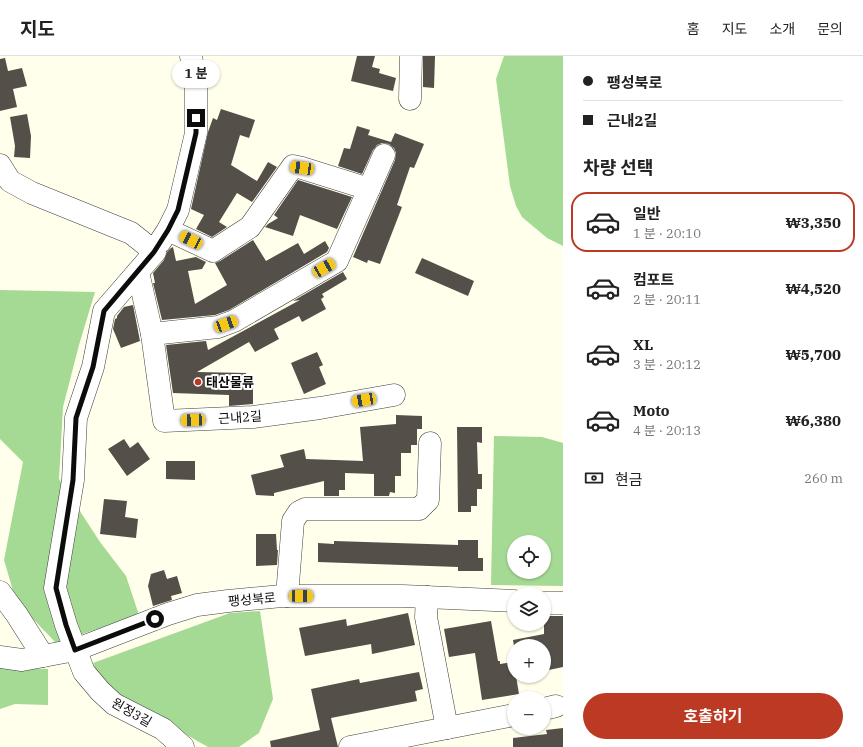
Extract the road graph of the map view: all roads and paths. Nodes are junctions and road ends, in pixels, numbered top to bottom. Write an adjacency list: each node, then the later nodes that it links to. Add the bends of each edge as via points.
1 (191, 56): 7 (street, via 196,88 196,133 178,210)
2 (411, 56): 3 (street)
3 (410, 99)
4 (384, 155): 6 (street)
5 (0, 165): 8 (street, via 10,181 32,193 131,233)
6 (369, 189): 7 (street, via 292,166 250,226 213,251); 10 (street, via 337,261 234,321 218,327)
7 (168, 230): 8 (street)
8 (154, 252): 9 (street)
9 (138, 272): 10 (street, 근내2길); 19 (street, via 104,311 93,367 76,418 73,480 56,588)
10 (152, 334): 11 (street, 근내2길, via 164,421 253,418)
11 (394, 395)
12 (430, 443): 14 (street, via 428,500 419,509 305,509 298,512 293,521)
13 (0, 592): 20 (street)
14 (287, 596): 15 (street, 팽성북로); 19 (street, 팽성북로, via 197,605)
15 (427, 598): 16 (street, 팽성북로); 23 (street, via 426,617)
16 (507, 601)
17 (551, 603): 18 (street)
18 (563, 604)
19 (75, 650): 20 (street, 팽성북로); 24 (street, 원정3길, via 84,672 114,704 163,729)
20 (43, 656): 21 (street, 팽성북로, via 22,660)
21 (0, 657)
22 (507, 715): 23 (street)
23 (447, 728): 25 (street)
24 (183, 747)
25 (350, 747)

